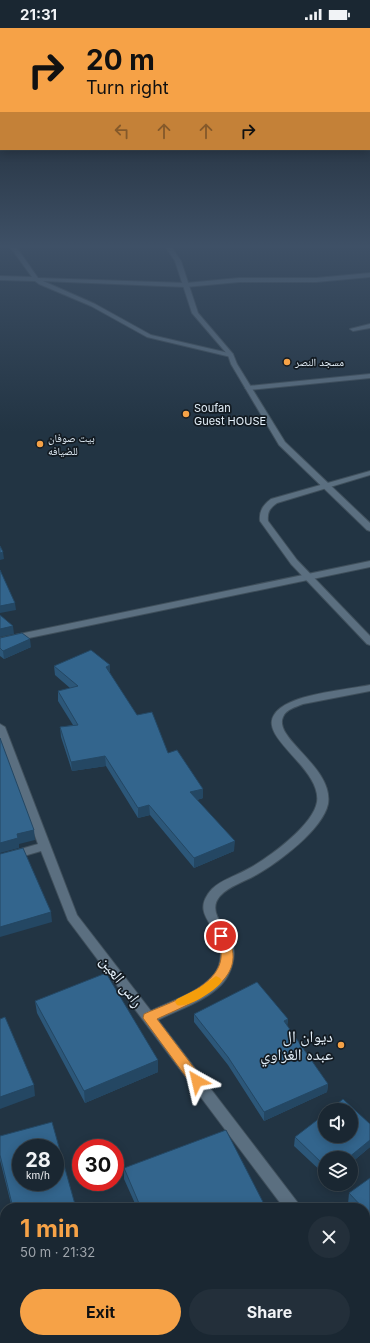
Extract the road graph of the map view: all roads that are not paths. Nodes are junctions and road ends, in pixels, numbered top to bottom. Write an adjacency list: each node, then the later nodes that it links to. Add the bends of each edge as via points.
1 (101, 309): 5 (street, via 149,336)
2 (194, 309): 5 (street)
3 (370, 326): 4 (street)
4 (353, 329)
5 (231, 355): 7 (street)
6 (370, 376): 7 (street)
7 (248, 388): 9 (street, via 282,443)
8 (370, 473): 9 (street)
9 (326, 486): 10 (street); 12 (street, via 274,501 266,507 263,514 264,521)
10 (370, 528)
11 (370, 564): 12 (street)
12 (308, 577): 13 (street); 14 (street)
13 (0, 641)
14 (370, 642)
15 (370, 688): 19 (street, via 298,702 286,707 279,714 276,722 280,735 316,777 322,788 321,808 308,827 268,861 253,873 222,888 213,896 209,913 226,943 228,958 214,984)
16 (0, 727): 17 (street, راس العين)
17 (45, 846): 18 (street); 19 (street, راس العين, via 72,917)
18 (0, 859)
19 (149, 1018): 20 (street, راس العين)
20 (289, 1203)

